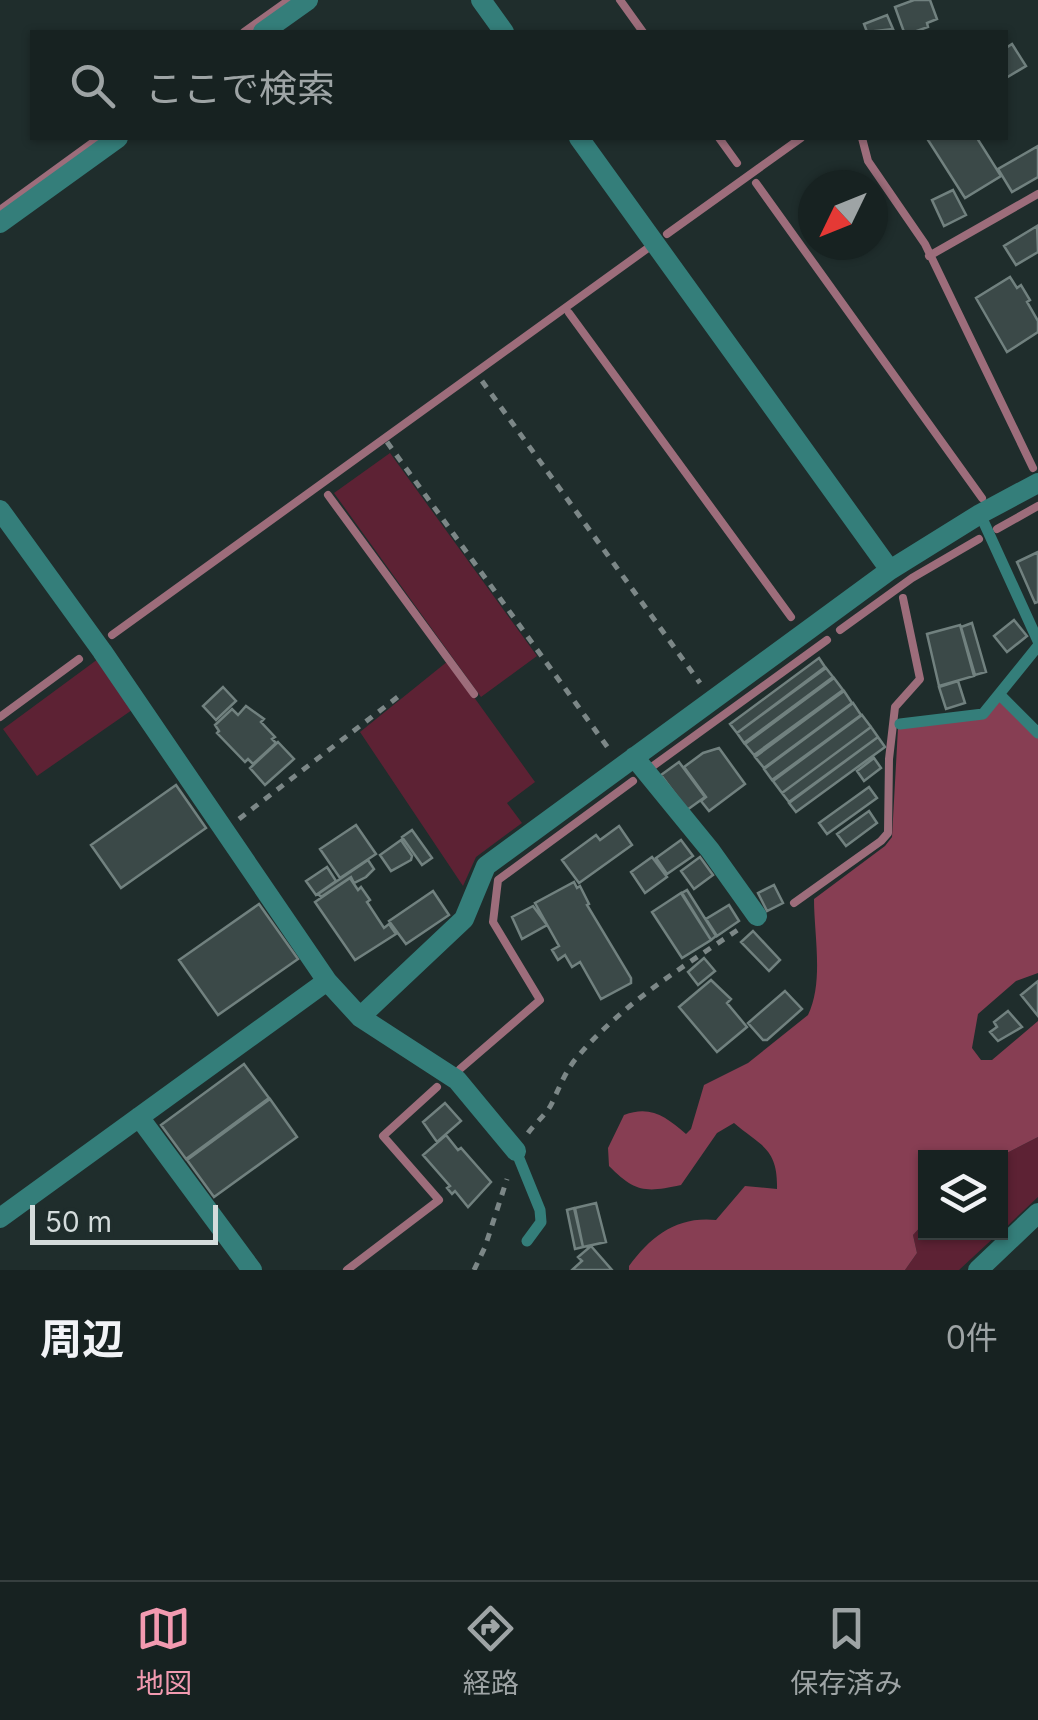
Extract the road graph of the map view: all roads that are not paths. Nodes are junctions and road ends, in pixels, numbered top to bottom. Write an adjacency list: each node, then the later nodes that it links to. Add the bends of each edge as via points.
1 (308, 0): 3 (street)
2 (481, 0): 4 (street)
3 (266, 30)
4 (503, 30)
5 (115, 140): 7 (street)
6 (581, 140): 11 (street)
7 (0, 223)
8 (1038, 483): 10 (street)
9 (0, 510): 18 (street)
10 (980, 514): 11 (street); 12 (lane)
11 (890, 570): 16 (street)
12 (1038, 643): 13 (lane)
13 (1000, 695): 14 (lane, via 984,714); 15 (lane)
14 (900, 724)
15 (1038, 733)
16 (628, 762): 17 (street, via 710,850); 19 (street, via 486,866 464,919)
17 (757, 916)
18 (326, 981): 19 (street); 20 (street)
19 (360, 1017): 21 (street, via 457,1080)
20 (139, 1117): 23 (street); 25 (street)
21 (516, 1150): 24 (lane, via 540,1210 541,1222)
22 (1038, 1213): 26 (street)
23 (0, 1218)
24 (528, 1241)
25 (252, 1270)
26 (978, 1270)

